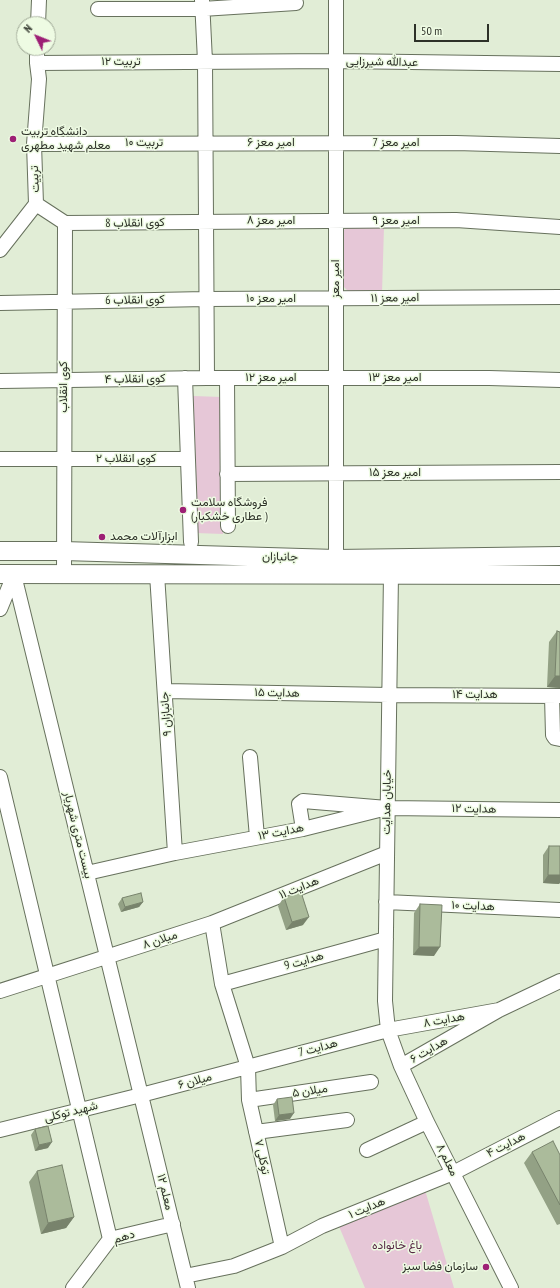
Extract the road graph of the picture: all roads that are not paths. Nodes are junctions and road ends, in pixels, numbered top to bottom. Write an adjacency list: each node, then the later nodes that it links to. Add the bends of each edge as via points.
1 (39, 0): 6 (street)
2 (336, 0): 9 (street, امیر معز)
3 (296, 3): 4 (street)
4 (202, 4): 5 (street); 8 (street)
5 (98, 9)
6 (38, 16)
7 (37, 56): 10 (street, تربیت)
8 (205, 61): 9 (street, عبدالله شیرزایی); 10 (street, تربیت ۱۲); 12 (street)
9 (336, 61): 11 (street, عبدالله شیرزایی); 13 (street, امیر معز)
10 (37, 63): 14 (street, تربیت, via 39,79)
11 (560, 64)
12 (205, 143): 13 (street, امیر معز ۶); 14 (street, تربیت ۱۰); 18 (street)
13 (336, 143): 15 (street, امیر معز 7); 17 (street, امیر معز)
14 (34, 144): 16 (street, تربیت)
15 (560, 146)
16 (36, 204): 19 (street); 21 (street, تربیت)
17 (337, 221): 18 (street, امیر معز ۸); 20 (street, امیر معز ۹, via 456,220); 24 (street, امیر معز)
18 (206, 222): 19 (street, کوی انقلاب 8); 23 (street)
19 (65, 224): 25 (street, کوی انقلاب)
20 (560, 227)
21 (0, 250)
22 (560, 297): 24 (street, امیر معز ۱۱)
23 (206, 299): 24 (street, امیر معز ۱۰); 25 (street, کوی انقلاب 6); 28 (street)
24 (336, 299): 30 (street, امیر معز)
25 (64, 301): 26 (street, کوی انقلاب 6); 31 (street, کوی انقلاب)
26 (0, 303)
27 (185, 378): 28 (street, کوی انقلاب ۴); 31 (street, کوی انقلاب ۴); 35 (street)
28 (207, 378): 29 (street, امیر معز ۱۲)
29 (227, 378): 30 (street, امیر معز ۱۲); 38 (street)
30 (336, 379): 32 (street, امیر معز ۱۳); 39 (street, امیر معز)
31 (64, 380): 33 (street, کوی انقلاب ۴); 36 (street, کوی انقلاب)
32 (560, 380)
33 (0, 381)
34 (0, 459): 36 (street, کوی انقلاب ۲)
35 (188, 459): 36 (street, کوی انقلاب ۲); 41 (street)
36 (64, 460): 43 (street, کوی انقلاب)
37 (560, 472): 39 (street, امیر معز ۱۵)
38 (227, 474): 39 (street, امیر معز ۱۵); 40 (street)
39 (336, 474): 45 (street, امیر معز)
40 (228, 526)
41 (191, 542)
42 (0, 551): 43 (main road, جانبازان)
43 (63, 552): 45 (main road, جانبازان); 47 (street, کوی انقلاب)
44 (560, 556): 45 (main road, جانبازان)
45 (336, 559)
46 (7, 574): 47 (main road, جانبازان); 51 (street); 64 (street, بیست متری شهریار)
47 (64, 574): 48 (main road, جانبازان)
48 (157, 574): 49 (main road, جانبازان); 52 (street, جانبازان ۹)
49 (391, 574): 50 (main road, جانبازان); 53 (street, خیابان هدایت)
50 (560, 575)
51 (0, 610)
52 (165, 691): 53 (street, هدایت ۱۵); 62 (street, جانبازان ۹)
53 (389, 695): 54 (street, هدایت ۱۴); 58 (street, خیابان هدایت)
54 (556, 696): 55 (street, via 553,735)
55 (560, 739)
56 (250, 757): 61 (street)
57 (0, 776): 70 (street)
58 (387, 808): 59 (street, هدایت ۱۲); 60 (street, هدایت ۱۳); 60 (street, via 303,801 299,804); 63 (street, خیابان هدایت)
59 (560, 810)
60 (303, 829): 61 (street, هدایت ۱۳)
61 (257, 837): 62 (street, هدایت ۱۳)
62 (175, 853): 64 (street, هدایت ۱۳)
63 (387, 853): 65 (street, خیابان هدایت); 67 (street, هدایت ۱۱)
64 (87, 873): 69 (street, بیست متری شهریار)
65 (386, 902): 66 (street, هدایت ۱۰); 68 (street, خیابان هدایت)
66 (560, 910)
67 (212, 923): 69 (street, میلان ۸); 72 (street, توکلی ۷)
68 (386, 939): 72 (street, هدایت 9); 75 (street, خیابان هدایت, via 385,1001)
69 (108, 956): 70 (street, میلان ۸); 79 (street, بیست متری شهریار)
70 (48, 976): 73 (street, میلان ۸); 81 (street)
71 (560, 981): 74 (street)
72 (222, 984): 77 (street, توکلی ۷)
73 (0, 991)
74 (499, 1010): 75 (street, هدایت ۸); 76 (street, هدایت ۶)
75 (388, 1030): 76 (street, معلم ۸); 77 (street, هدایت 7)
76 (401, 1066): 84 (street, معلم ۸)
77 (248, 1067): 79 (street, میلان ۶); 80 (street, توکلی ۷)
78 (371, 1082): 80 (street, میلان ۵)
79 (141, 1095): 81 (street, شهید توکلی); 89 (street, معلم ۱۲)
80 (249, 1100): 86 (street, توکلی ۷)
81 (79, 1110): 85 (street, شهید توکلی); 90 (street)
82 (560, 1118): 88 (street, هدایت ۴)
83 (347, 1120): 86 (street)
84 (427, 1122): 87 (street); 88 (street, معلم ۸)
85 (0, 1130)
86 (256, 1132): 91 (street, توکلی ۷)
87 (367, 1150)
88 (453, 1172): 91 (street, هدایت ۱, via 322,1226); 94 (street, معلم ۸)
89 (173, 1224): 90 (street, دهم); 92 (street, معلم ۱۲)
90 (110, 1239): 93 (street, دهم)
91 (282, 1247): 92 (street, هدایت ۱)
92 (187, 1282)
93 (73, 1288)
94 (510, 1288)

